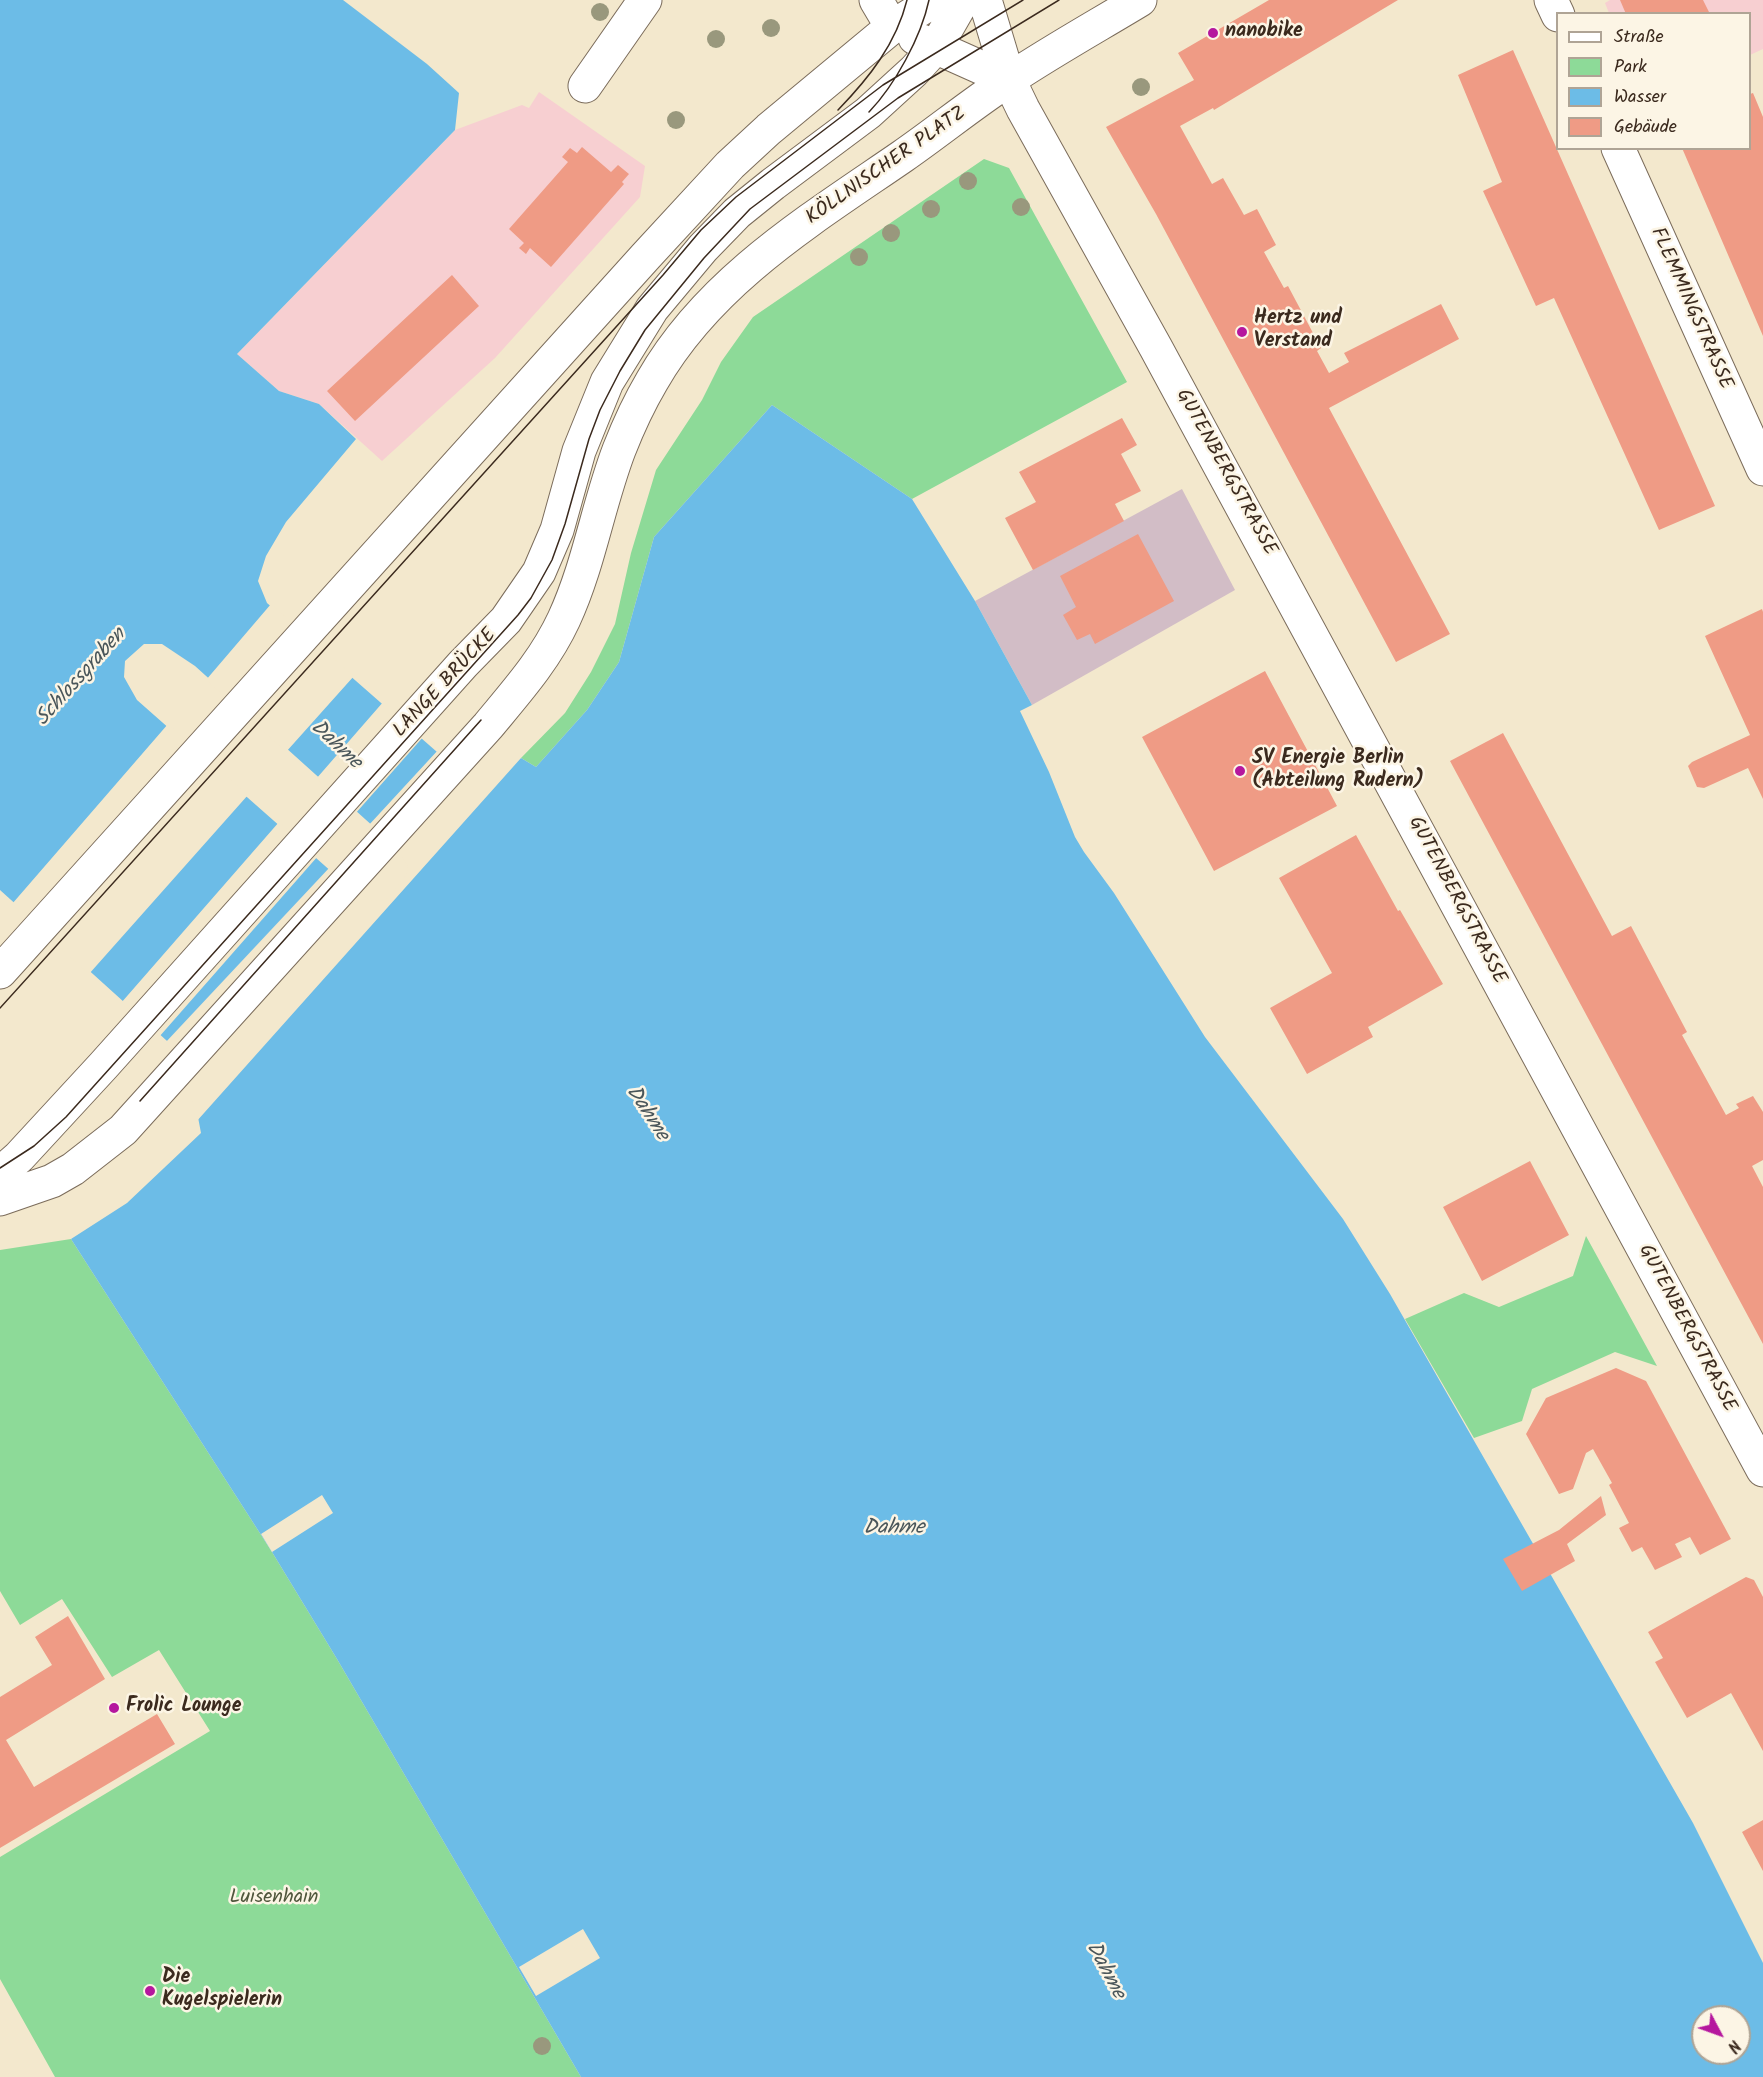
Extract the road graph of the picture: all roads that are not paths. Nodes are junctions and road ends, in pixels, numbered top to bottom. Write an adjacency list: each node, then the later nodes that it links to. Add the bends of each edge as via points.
1 (645, 0): 9 (main road)
2 (935, 0): 6 (main road)
3 (963, 0): 7 (main road)
4 (985, 0): 8 (main road)
5 (1140, 0): 8 (main road, KÖLLNISCHER PLATZ)
6 (884, 14): 7 (main road); 12 (main road, via 646,256)
7 (936, 47): 8 (main road); 13 (main road, LANGE BRÜCKE, via 868,113 737,213 652,309 607,382 579,451 557,530 539,572 506,620 103,1066)
8 (1009, 80): 14 (main road, KÖLLNISCHER PLATZ, via 756,262 705,310 652,381 628,429 578,584 537,667 146,1106 108,1143 73,1169 52,1181); 15 (main road, GUTENBERGSTRASSE)
9 (585, 86)
10 (1619, 150): 11 (main road, FLEMMINGSTRASSE)
11 (1763, 469)
12 (2, 970)
13 (0, 1174)
14 (0, 1199)
15 (1763, 1470)

